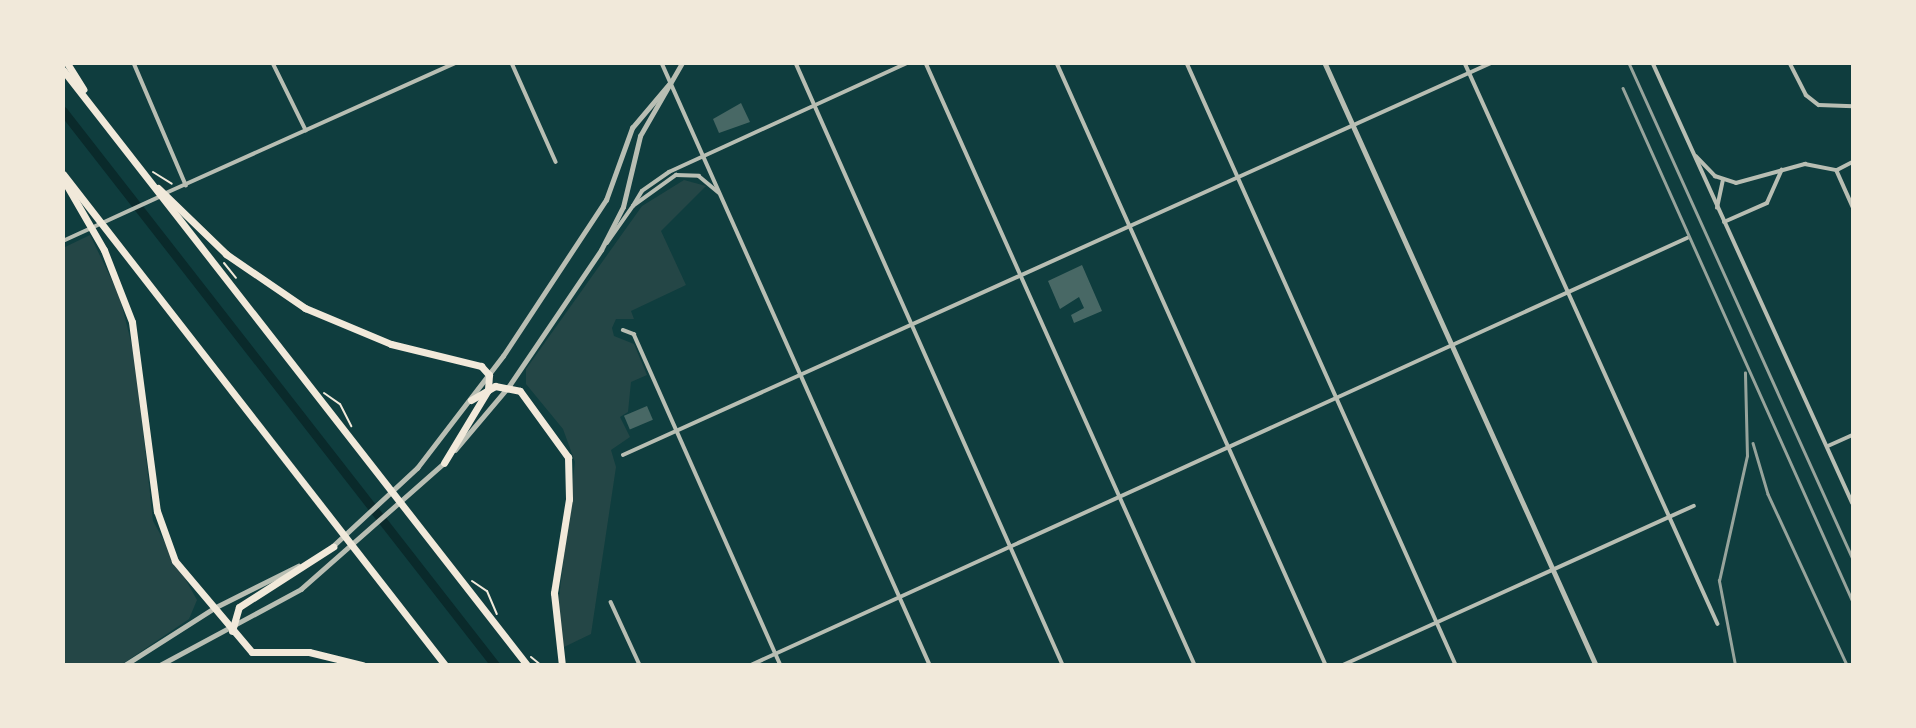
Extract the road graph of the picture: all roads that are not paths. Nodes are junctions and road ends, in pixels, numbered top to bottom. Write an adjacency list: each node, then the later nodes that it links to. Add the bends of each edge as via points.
1 (67, 63): 23 (highway)
2 (134, 63): 36 (street)
3 (273, 63): 25 (street)
4 (455, 63): 25 (street)
5 (512, 63): 28 (street)
6 (662, 63): 20 (street)
7 (682, 63): 20 (street)
8 (796, 63): 21 (street)
9 (906, 63): 21 (street)
10 (926, 63): 46 (street)
11 (1057, 63): 42 (street)
12 (1187, 63): 34 (street)
13 (1325, 63): 24 (street)
14 (1465, 63): 19 (street)
15 (1492, 63): 19 (street)
16 (1653, 63): 26 (street)
17 (1790, 63): 22 (street, via 1806,95 1819,105)
18 (63, 71): 23 (highway)
19 (1470, 73): 24 (street); 47 (street)
20 (670, 83): 27 (street); 45 (street, via 640,136 623,207); 51 (street, via 632,128 602,208)
21 (815, 104): 27 (street); 48 (street)
22 (1853, 106)
23 (102, 120): 30 (highway)
24 (1353, 126): 34 (street); 50 (street)
25 (306, 131): 36 (street)
26 (1695, 154): 35 (street); 40 (street)
27 (703, 155): 37 (street); 38 (street, via 655,181)
28 (556, 162)
29 (1853, 162): 32 (street)
30 (137, 168): 51 (highway, via 226,254 305,308 391,344 472,361); 81 (highway)
31 (1783, 168): 32 (street, via 1805,164); 35 (street, via 1746,182); 41 (street, via 1767,203)
32 (1836, 170): 39 (street)
33 (63, 177): 72 (highway, via 116,276 137,343 161,530 176,561); 80 (highway)
34 (1238, 178): 42 (street); 55 (street)
35 (1723, 180): 40 (street)
36 (186, 185): 44 (street)
37 (720, 193): 38 (street, via 699,176 676,175); 52 (street)
38 (633, 206): 45 (street)
39 (1853, 207)
40 (1717, 210): 41 (street)
41 (1724, 222): 59 (street)
42 (1130, 226): 46 (street); 60 (street)
43 (1687, 238): 47 (street)
44 (63, 241)
45 (601, 250): 53 (street)
46 (1020, 276): 48 (street); 63 (street)
47 (1566, 293): 50 (street); 66 (street)
48 (912, 325): 52 (street); 68 (street)
49 (623, 330): 57 (street, via 634,334)
50 (1451, 346): 55 (street); 69 (street)
51 (489, 375): 54 (highway); 56 (street)
52 (800, 376): 57 (street); 70 (street)
53 (509, 386): 54 (highway); 62 (street); 82 (highway, via 550,426 568,457 555,635)
54 (488, 390): 56 (highway); 62 (highway)
55 (1335, 399): 60 (street); 73 (street)
56 (471, 400): 67 (street, via 392,495)
57 (677, 432): 61 (street); 76 (street)
58 (1853, 435): 59 (street)
59 (1828, 446): 64 (street)
60 (1228, 449): 63 (street); 89 (street)
61 (623, 455)
62 (444, 463): 75 (street, via 301,589)
63 (1121, 498): 68 (street); 88 (street)
64 (1853, 503)
65 (1694, 506): 66 (street)
66 (1670, 516): 69 (street); 74 (street)
67 (332, 547): 72 (street); 75 (highway, via 239,607)
68 (1011, 548): 70 (street); 87 (street)
69 (1552, 570): 73 (street); 92 (street)
70 (900, 598): 76 (street); 86 (street)
71 (611, 603): 83 (street)
72 (214, 608): 75 (highway); 77 (street)
73 (1438, 622): 90 (street); 91 (street)
74 (1718, 624)
75 (232, 632): 78 (street); 79 (highway, via 252,652 309,652)
76 (776, 654): 84 (street); 85 (street)
77 (125, 665)
78 (160, 665)
79 (362, 665)
80 (445, 665)
81 (527, 665)
82 (562, 665)
83 (640, 665)
84 (751, 665)
85 (781, 665)
86 (930, 665)
87 (1063, 665)
88 (1195, 665)
89 (1326, 665)
90 (1343, 665)
91 (1456, 665)
92 (1596, 665)

